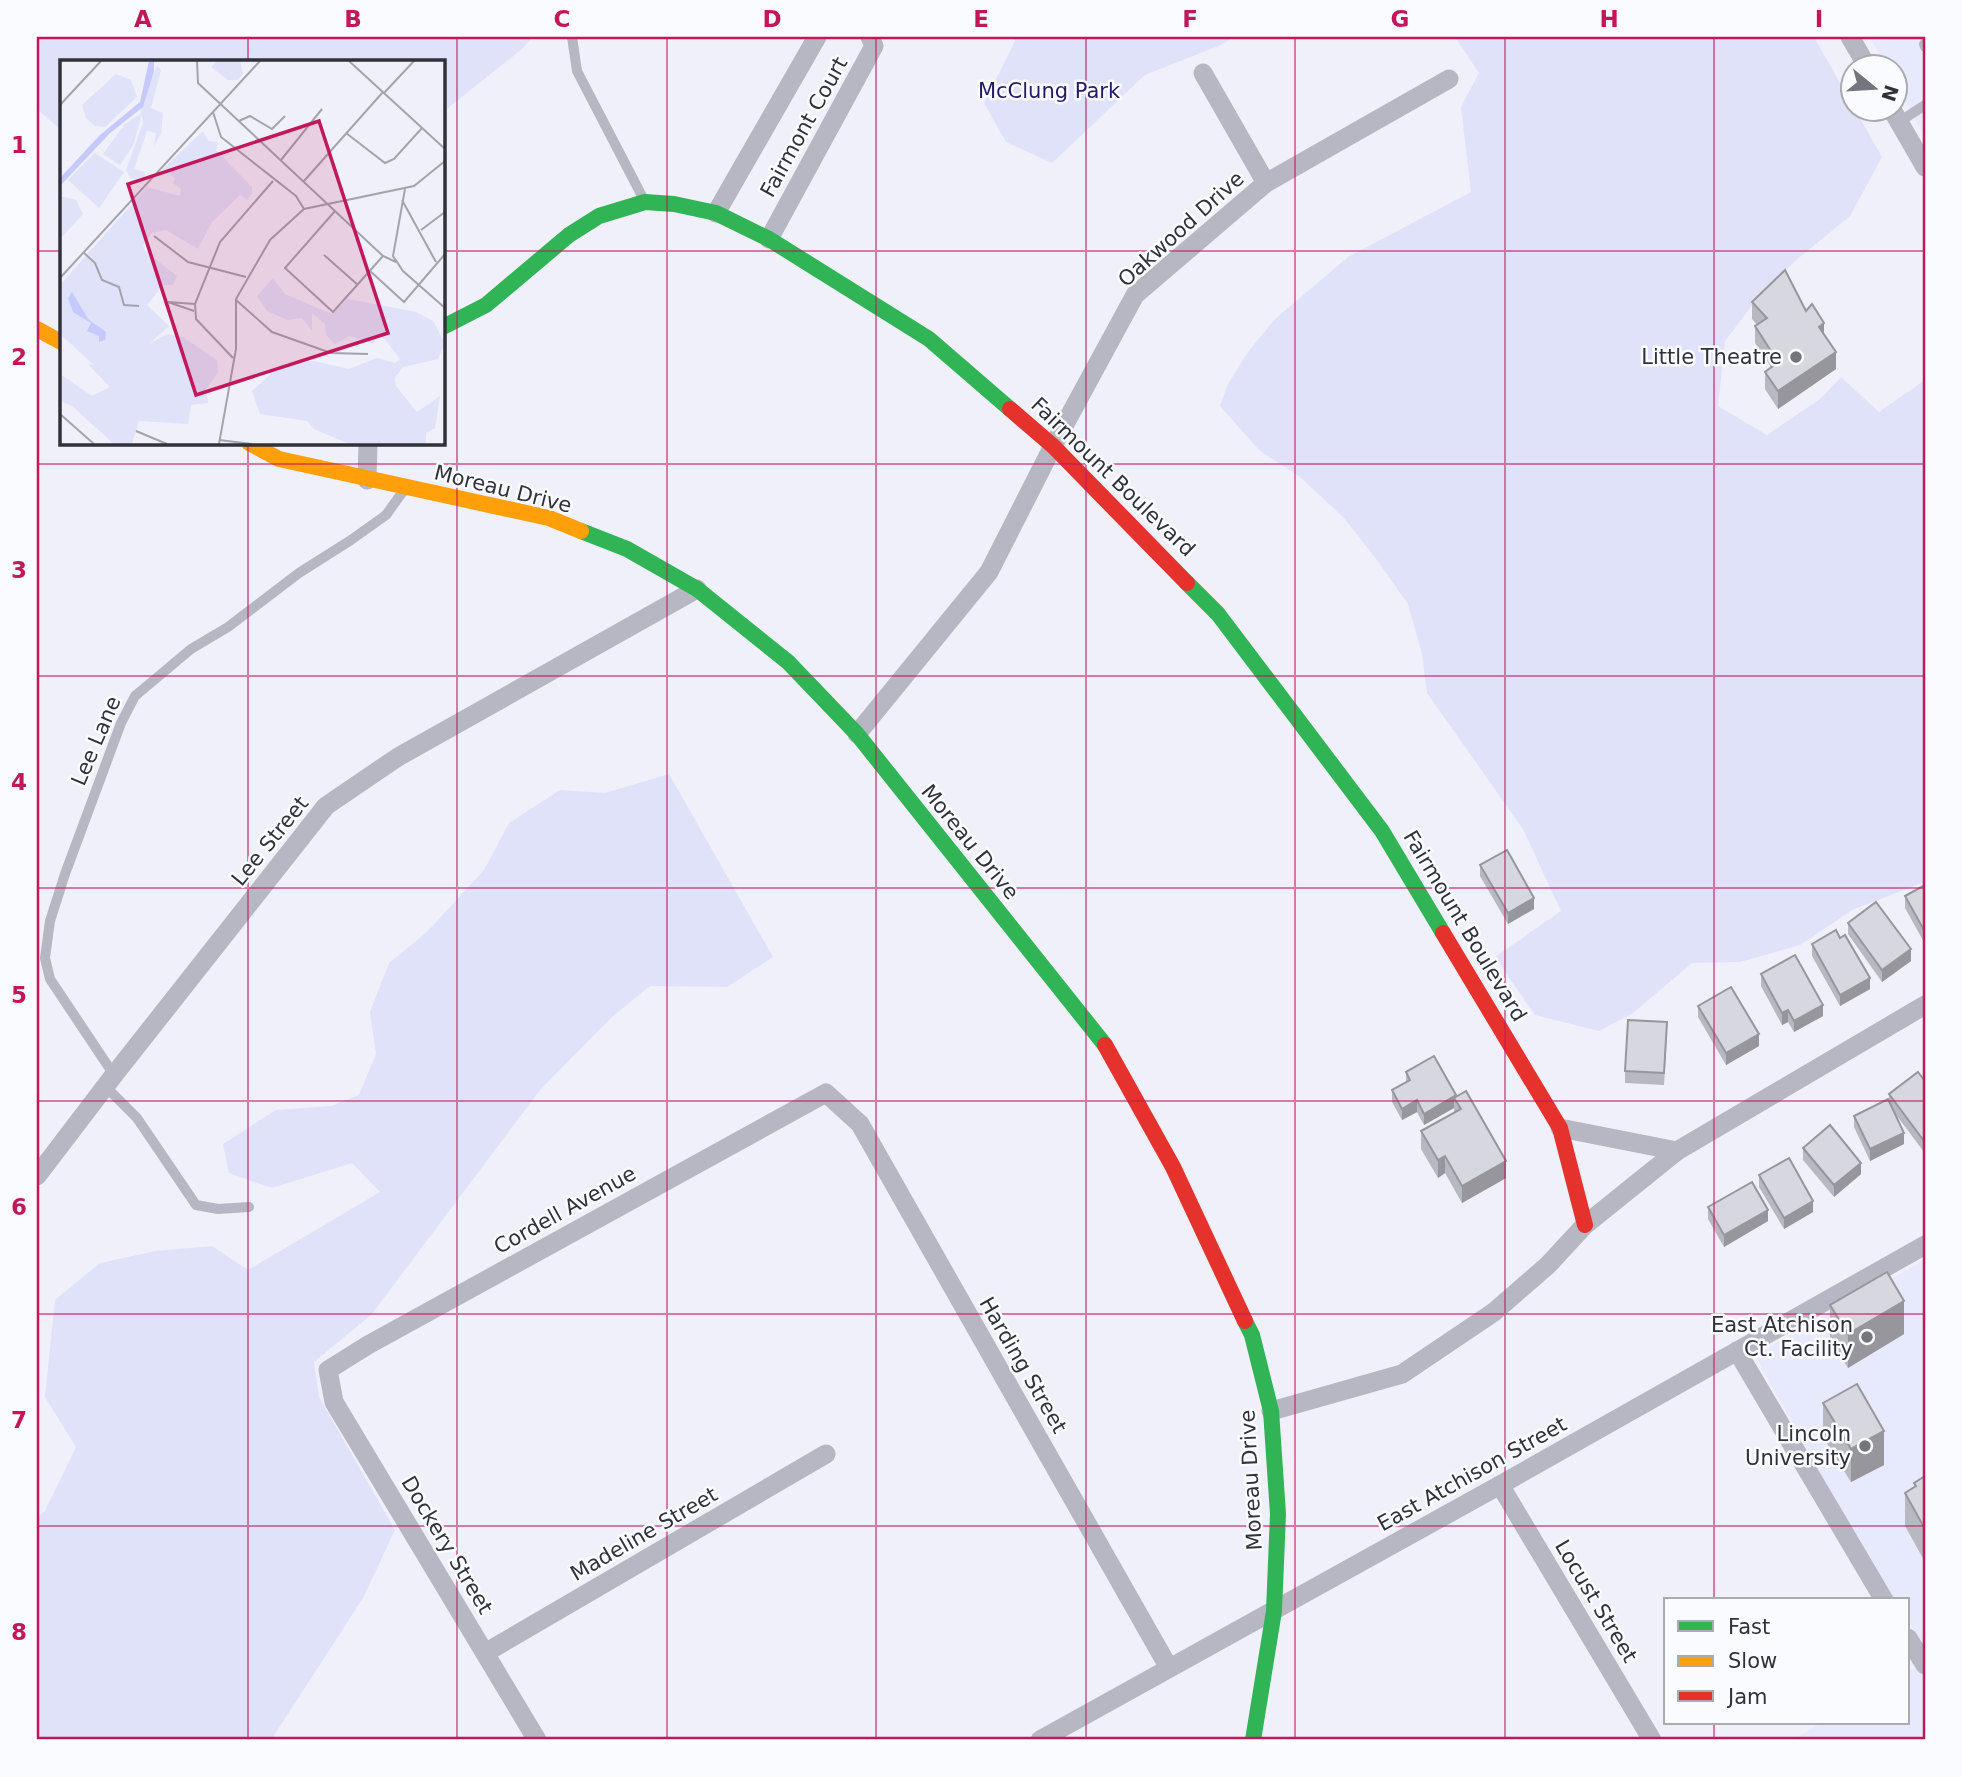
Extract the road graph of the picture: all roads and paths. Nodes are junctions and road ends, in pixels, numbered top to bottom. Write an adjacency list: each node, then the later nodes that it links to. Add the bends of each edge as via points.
1 (572, 37): 9 (lane, via 577,71)
2 (817, 37): 10 (street, Fairmont Court)
3 (870, 37): 11 (street, Fairmont Court, via 874,46)
4 (1203, 73): 8 (street)
5 (1449, 79): 8 (street, Oakwood Drive)
6 (1899, 122): 7 (street)
7 (1925, 167)
8 (1266, 183): 17 (street, Oakwood Drive, via 1135,295)
9 (645, 202): 10 (main road, Fairmount Boulevard); 12 (main road, Fairmount Boulevard, via 599,216 569,235 486,305)
10 (716, 213): 11 (main road, Fairmount Boulevard)
11 (769, 239): 17 (main road, Fairmount Boulevard, via 929,339)
12 (444, 326)
13 (37, 329): 14 (main road)
14 (60, 341)
15 (251, 444): 18 (main road, Moreau Drive, via 279,458)
16 (368, 444): 18 (street)
17 (1053, 446): 21 (street, Oakwood Drive, via 989,572); 25 (main road, Fairmount Boulevard, via 1218,614 1382,831)
18 (367, 480): 19 (main road, Moreau Drive)
19 (406, 487): 20 (main road, Moreau Drive, via 549,518 627,549); 23 (lane, Lee Lane, via 386,515 191,649 135,696 121,723 65,874 45,958 50,979)
20 (697, 589): 21 (main road, Moreau Drive, via 788,662); 23 (street, Lee Street, via 398,757 326,806)
21 (857, 734): 33 (main road, Moreau Drive, via 1102,1039 1173,1167 1252,1335)
22 (1925, 1005): 26 (street)
23 (110, 1080): 27 (street, Lee Street); 28 (lane, Lee Lane, via 196,1205)
24 (826, 1093): 32 (street, Cordell Avenue); 41 (street, Harding Street, via 860,1124)
25 (1560, 1128): 26 (street); 29 (main road, Fairmount Boulevard)
26 (1677, 1151): 29 (street)
27 (37, 1176)
28 (249, 1208)
29 (1585, 1225): 33 (street, via 1494,1312 1402,1374)
30 (1925, 1245): 31 (street, East Atchison Street)
31 (1737, 1351): 35 (street, East Atchison Street); 36 (street)
32 (328, 1370): 39 (street, Dockery Street, via 334,1402)
33 (1271, 1411): 37 (main road, Moreau Drive, via 1278,1514)
34 (827, 1454): 39 (street, Madeline Street)
35 (1500, 1485): 37 (street, East Atchison Street); 45 (street, Locust Street)
36 (1883, 1598)
37 (1273, 1611): 41 (street, East Atchison Street); 44 (main road, Moreau Drive)
38 (1910, 1641): 40 (street)
39 (485, 1653): 42 (street, Dockery Street)
40 (1925, 1665)
41 (1168, 1668): 43 (street, East Atchison Street)
42 (537, 1740)
43 (1040, 1740)
44 (1253, 1740)
45 (1652, 1740)

